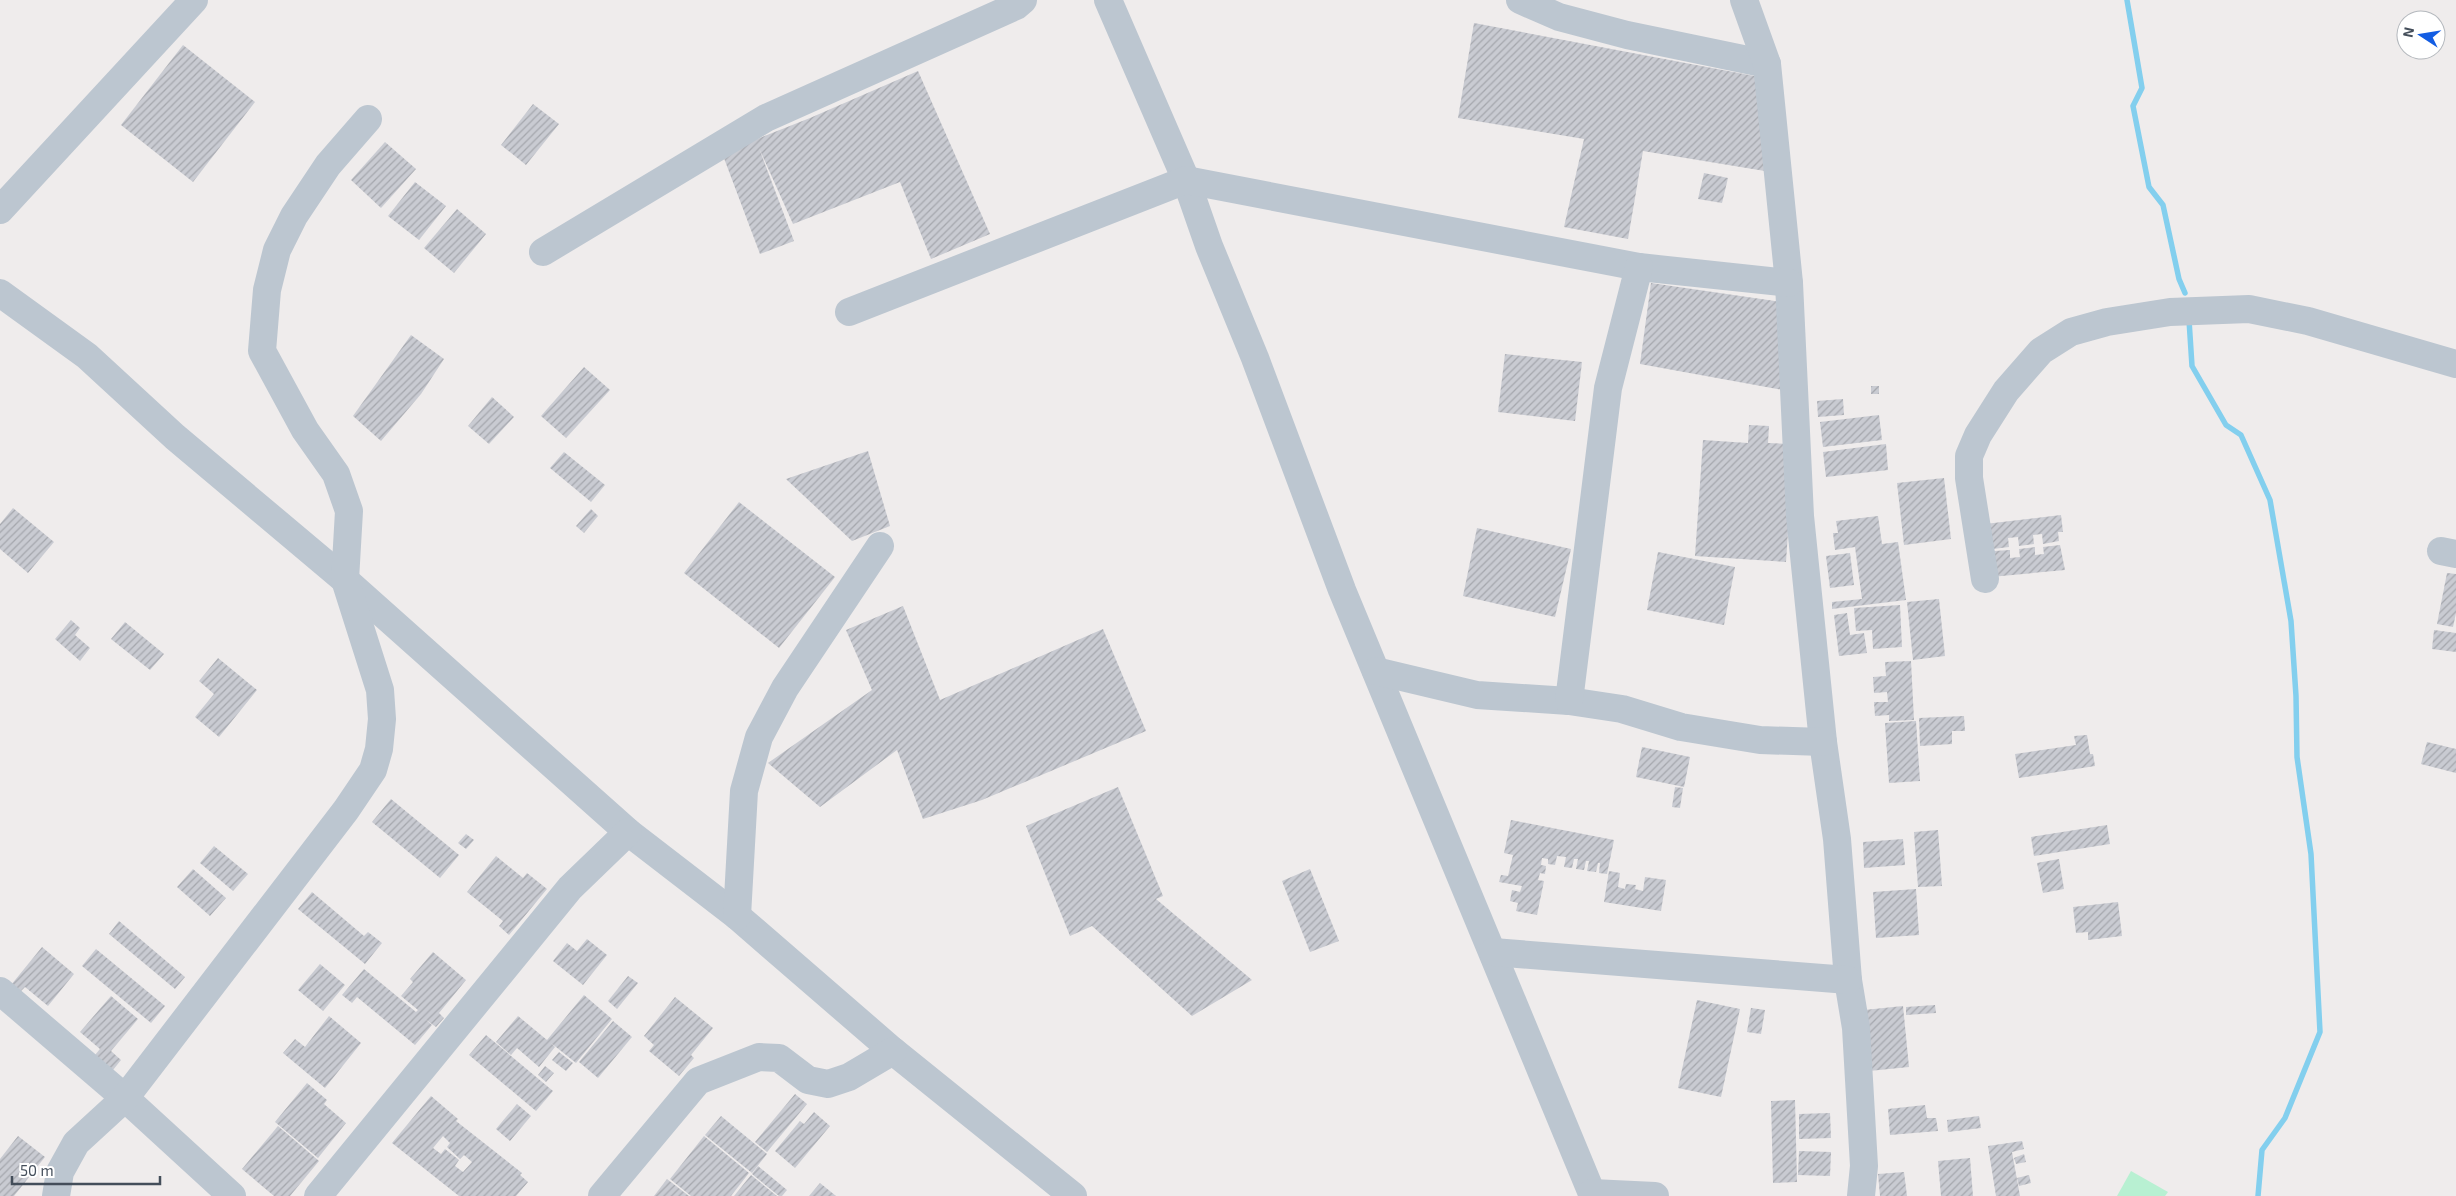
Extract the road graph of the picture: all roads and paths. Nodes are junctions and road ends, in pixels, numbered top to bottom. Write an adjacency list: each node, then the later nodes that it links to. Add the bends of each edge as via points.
1 (194, 0): 9 (street)
2 (1023, 0): 10 (street, via 980,23 766,118)
3 (1108, 0): 8 (street)
4 (1520, 0): 6 (street, via 1559,17 1626,35)
5 (1744, 0): 6 (street)
6 (1767, 64): 12 (street)
7 (368, 119): 18 (street, via 328,165 294,216 277,250 267,290 262,351 305,430 336,474 344,494 349,512)
8 (1186, 180): 11 (street); 14 (street); 19 (street, via 1342,590)
9 (0, 210)
10 (543, 252)
11 (1639, 267): 12 (street); 20 (street, via 1608,388)
12 (1789, 283): 21 (street, via 1800,516)
13 (0, 293): 18 (street, via 87,356 175,437)
14 (849, 312)
15 (2456, 364): 17 (street, via 2308,321 2249,309 2170,312 2106,322 2072,332 2041,351 2006,391 1978,435 1969,456 1969,478)
16 (880, 546): 23 (street, via 785,688 759,737 744,791)
17 (1985, 579)
18 (345, 580): 22 (street); 28 (street, via 380,690 382,719 373,770 346,810)
19 (1376, 670): 20 (street, via 1477,695); 24 (street)
20 (1568, 702): 21 (street, via 1622,708 1681,727 1760,740)
21 (1823, 742): 25 (street, via 1837,839)
22 (628, 832): 23 (street); 32 (street, via 570,888)
23 (737, 916): 27 (street)
24 (1493, 952): 25 (street); 29 (street)
25 (1848, 980): 36 (street, via 1856,1028 1862,1118 1864,1166)
26 (0, 991): 28 (street)
27 (893, 1052): 33 (street, via 849,1077 828,1084 808,1080 779,1058 758,1057 698,1081); 34 (street)
28 (125, 1098): 30 (street, via 76,1143 60,1172); 31 (street)
29 (1592, 1194): 35 (street)
30 (56, 1196)
31 (232, 1196)
32 (318, 1196)
33 (602, 1196)
34 (1073, 1196)
35 (1655, 1196)
36 (1861, 1196)

